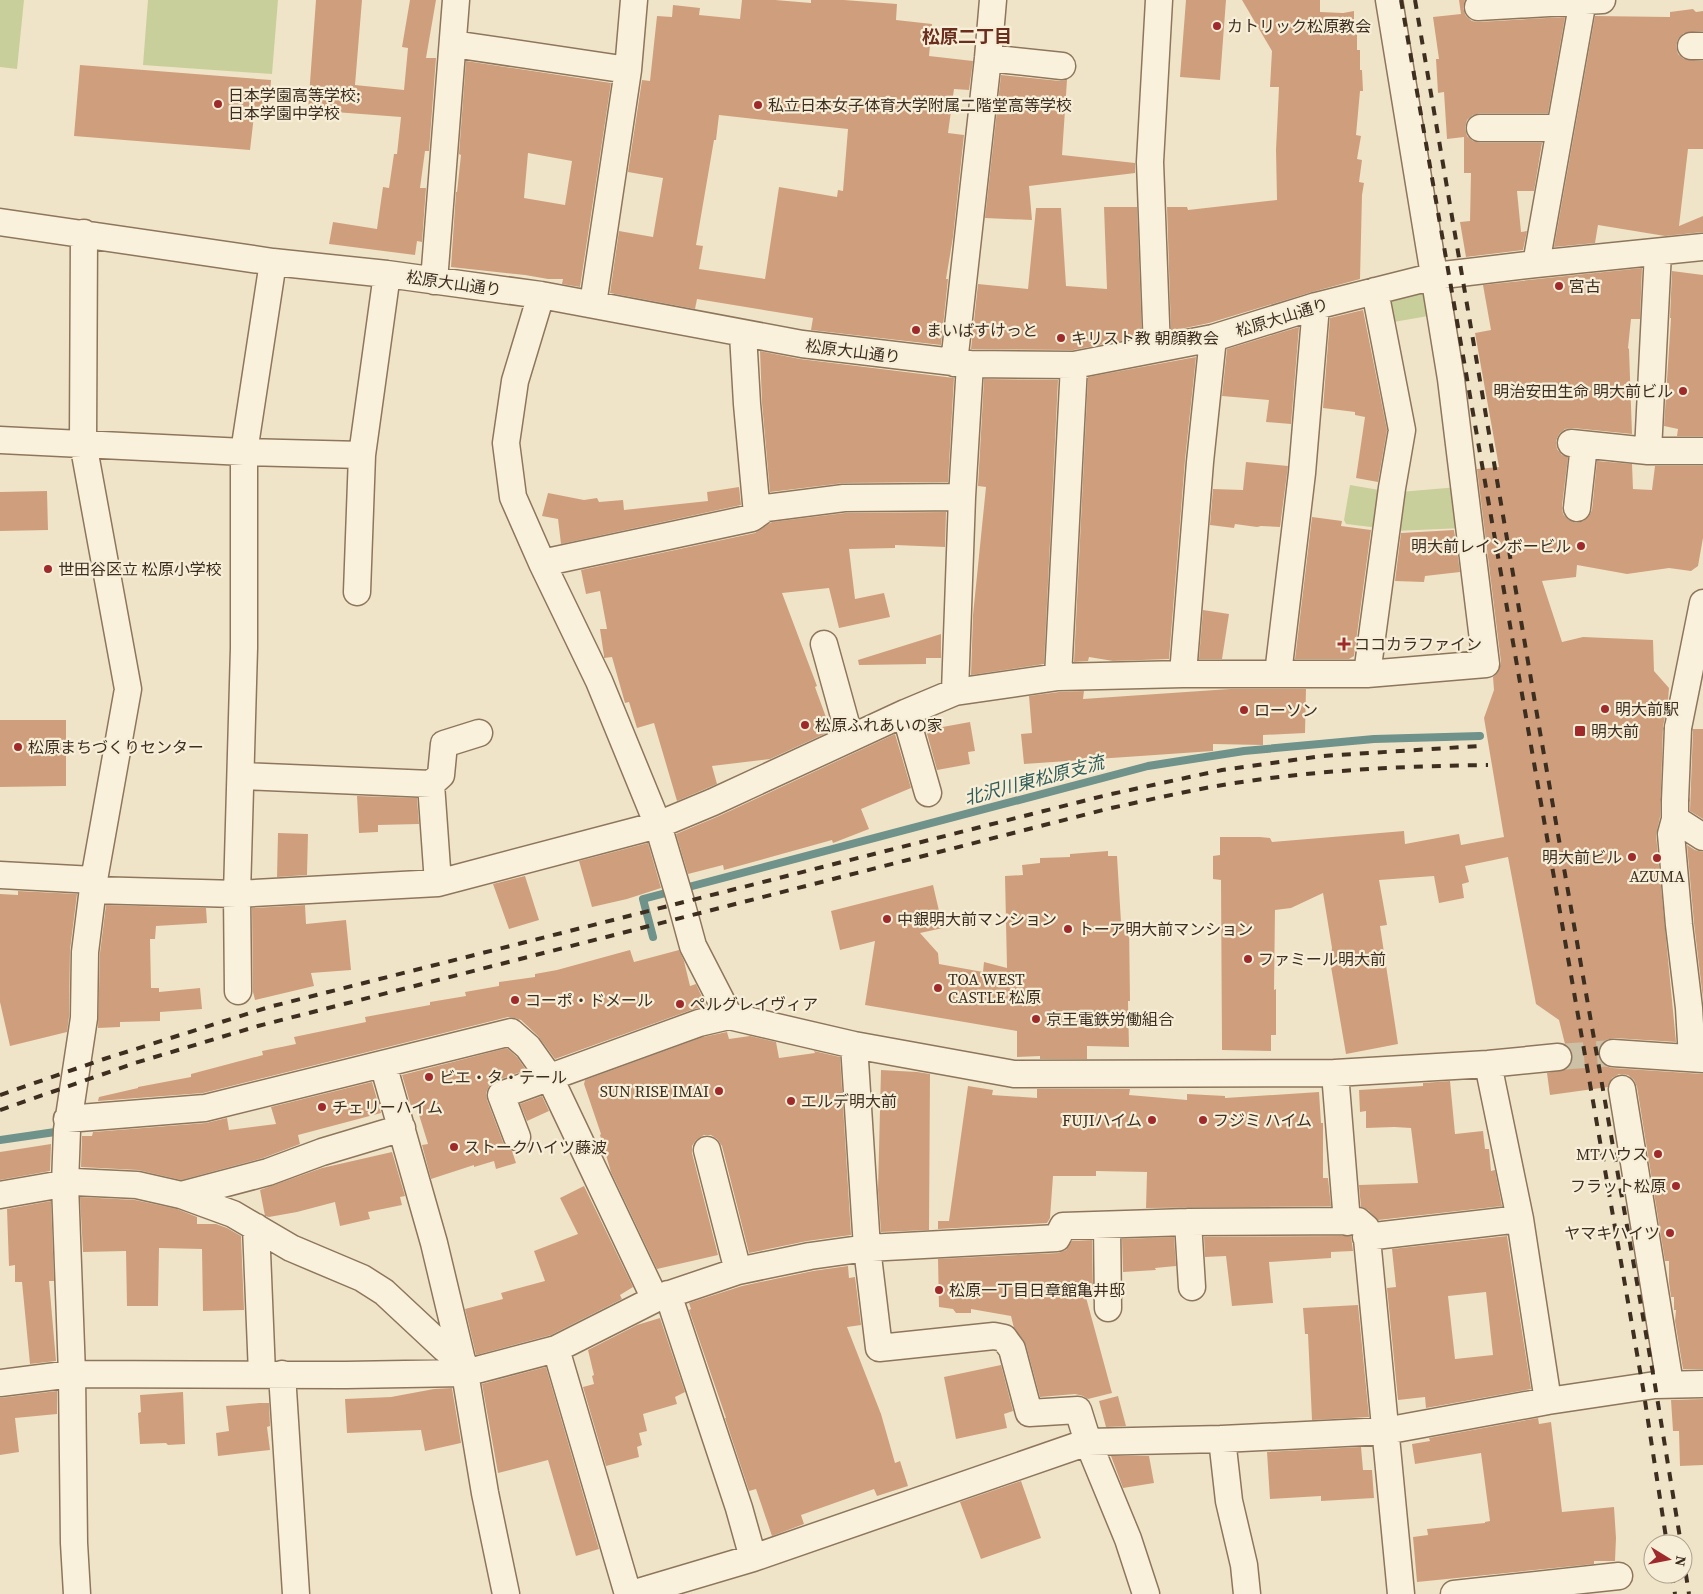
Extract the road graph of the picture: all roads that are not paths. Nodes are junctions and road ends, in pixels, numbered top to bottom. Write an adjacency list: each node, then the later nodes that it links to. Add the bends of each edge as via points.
1 (456, 0): 8 (street)
2 (634, 0): 11 (street)
3 (993, 0): 9 (street)
4 (1159, 0): 29 (street, via 1150,162)
5 (1388, 0): 21 (street)
6 (1589, 1): 7 (street); 13 (street)
7 (1478, 7)
8 (453, 44): 11 (street); 22 (street)
9 (988, 58): 10 (street); 30 (street)
10 (1062, 66)
11 (628, 70): 25 (street)
12 (1480, 128): 13 (street)
13 (1560, 128): 19 (street)
14 (0, 222): 15 (street, 松原大山通り)
15 (84, 233): 18 (street, 松原大山通り); 33 (street)
16 (1703, 247): 17 (street, 松原大山通り)
17 (1658, 252): 19 (street, 松原大山通り); 34 (street)
18 (273, 262): 20 (street, 松原大山通り); 36 (street)
19 (1536, 264): 21 (street, 松原大山通り)
20 (387, 274): 22 (street, 松原大山通り); 37 (street)
21 (1435, 276): 23 (street, 松原大山通り); 47 (street, via 1486,664)
22 (434, 281): 24 (street, 松原大山通り)
23 (1375, 291): 26 (street, 松原大山通り); 47 (street, via 1402,430)
24 (541, 295): 25 (street, 松原大山通り); 41 (street, via 515,381 506,443 513,497)
25 (593, 304): 27 (street, 松原大山通り)
26 (1316, 306): 28 (street, 松原大山通り); 46 (street, via 1302,472)
27 (743, 334): 30 (street, 松原大山通り); 40 (street)
28 (1213, 338): 29 (street, 松原大山通り); 45 (street)
29 (1157, 349): 31 (street, 松原大山通り)
30 (962, 364): 31 (street, 松原大山通り); 38 (street)
31 (1074, 365): 48 (street)
32 (0, 440): 33 (street)
33 (83, 444): 36 (street); 61 (street, via 128,689)
34 (1648, 450): 35 (street); 39 (street, via 1578,444)
35 (1703, 451)
36 (244, 452): 37 (street); 53 (street)
37 (362, 455): 42 (street)
38 (962, 497): 40 (street, via 844,498 766,508); 49 (street)
39 (1577, 508)
40 (757, 514): 41 (street, via 752,518)
41 (542, 563): 57 (street, via 599,681)
42 (357, 592)
43 (1703, 603): 56 (street, bridge, via 1678,728)
44 (824, 644): 52 (street)
45 (1182, 674): 46 (street); 48 (street)
46 (1278, 674): 47 (street)
47 (1367, 674)
48 (1058, 677): 49 (street)
49 (955, 692): 50 (street)
50 (904, 713): 52 (street); 55 (street)
51 (479, 734): 54 (street, via 444,744 442,775)
52 (850, 738): 57 (street)
53 (242, 776): 54 (street); 62 (street)
54 (431, 784): 60 (street)
55 (928, 793)
56 (1675, 810): 58 (street); 68 (street, via 1671,834 1679,925)
57 (658, 825): 60 (street); 64 (street, via 692,946)
58 (1703, 837)
59 (0, 875): 61 (street)
60 (438, 883): 62 (street)
61 (93, 885): 62 (street); 74 (street, via 85,952 84,1018)
62 (237, 894): 63 (street)
63 (238, 991)
64 (729, 1016): 65 (street); 72 (street, via 699,1023)
65 (854, 1045): 71 (street, via 1014,1074); 86 (street)
66 (1614, 1053): 68 (street)
67 (1558, 1057): 70 (street)
68 (1698, 1058)
69 (383, 1064): 72 (street, via 511,1032 528,1047); 74 (street, via 205,1108); 75 (street)
70 (1488, 1064): 71 (street); 81 (street)
71 (1334, 1073): 85 (street)
72 (550, 1078): 76 (street, via 501,1095); 89 (street)
73 (1622, 1090): 96 (street)
74 (67, 1119): 78 (street)
75 (402, 1128): 80 (street, via 268,1172); 92 (street)
76 (517, 1137)
77 (707, 1150): 87 (street)
78 (65, 1184): 79 (street); 80 (street, via 137,1185); 93 (street)
79 (0, 1195)
80 (181, 1195): 84 (street, via 233,1214)
81 (1520, 1219): 85 (street); 98 (street)
82 (1188, 1222): 83 (street); 85 (street); 88 (street)
83 (1107, 1225): 86 (street, via 1063,1226 1057,1238); 90 (street)
84 (256, 1227): 92 (street, via 291,1248 362,1278 384,1292); 94 (street)
85 (1357, 1230): 99 (street)
86 (867, 1248): 87 (street); 101 (street, via 879,1348 994,1336 1004,1338 1012,1349 1029,1413 1078,1410)
87 (738, 1271): 89 (street)
88 (1192, 1286)
89 (662, 1296): 91 (street); 102 (street)
90 (1108, 1308)
91 (556, 1349): 92 (street); 107 (street)
92 (464, 1368): 94 (street, via 346,1375); 106 (street)
93 (72, 1374): 94 (street); 95 (street); 104 (street)
94 (272, 1374): 105 (street)
95 (0, 1383)
96 (1670, 1384): 97 (street); 98 (street)
97 (1703, 1384)
98 (1548, 1401): 99 (street)
99 (1385, 1431): 100 (street); 111 (street)
100 (1222, 1439): 101 (street); 110 (street, via 1229,1501 1244,1564)
101 (1088, 1442): 102 (street); 109 (street, via 1128,1539)
102 (753, 1558): 108 (street)
103 (1619, 1576): 112 (street)
104 (77, 1594)
105 (296, 1594)
106 (506, 1594)
107 (628, 1594)
108 (632, 1594)
109 (1146, 1594)
110 (1247, 1594)
111 (1401, 1594)
112 (1454, 1594)

